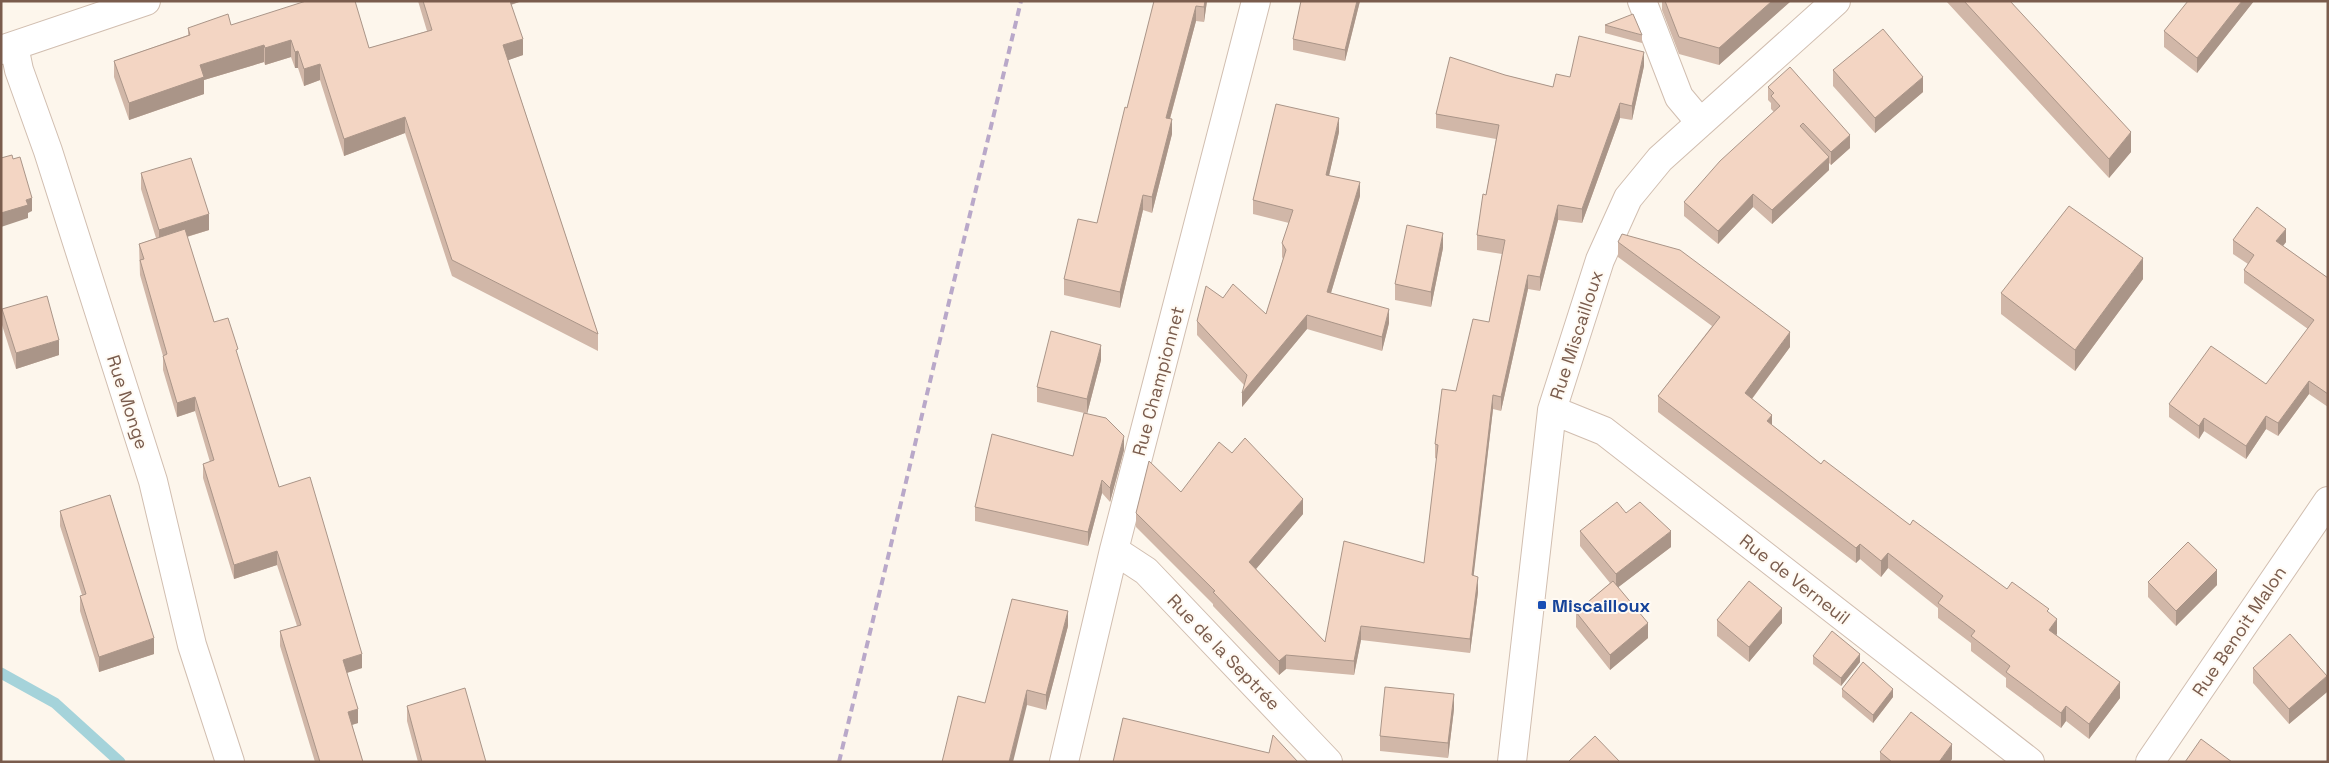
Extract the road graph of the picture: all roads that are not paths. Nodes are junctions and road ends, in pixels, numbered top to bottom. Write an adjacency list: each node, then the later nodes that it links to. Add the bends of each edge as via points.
1 (146, 1): 5 (street)
2 (1256, 1): 9 (street, Rue Championnet)
3 (1642, 1): 6 (street, via 1679,97)
4 (1836, 1): 6 (street, Rue Miscailloux)
5 (7, 48): 10 (street, Rue Monge, via 19,70 51,160 154,481 192,644)
6 (1700, 122): 7 (street, Rue Miscailloux, via 1660,159 1628,198 1600,260)
7 (1552, 410): 13 (street, Rue Miscailloux); 14 (street, Rue de Verneuil, via 1604,431)
8 (2328, 501): 15 (street, Rue Benoit Malon)
9 (1114, 550): 11 (street, Rue Championnet); 12 (street, Rue de la Septrée, via 1146,571)
10 (230, 762)
11 (1064, 762)
12 (1328, 762)
13 (1512, 762)
14 (2030, 762)
15 (2150, 762)

